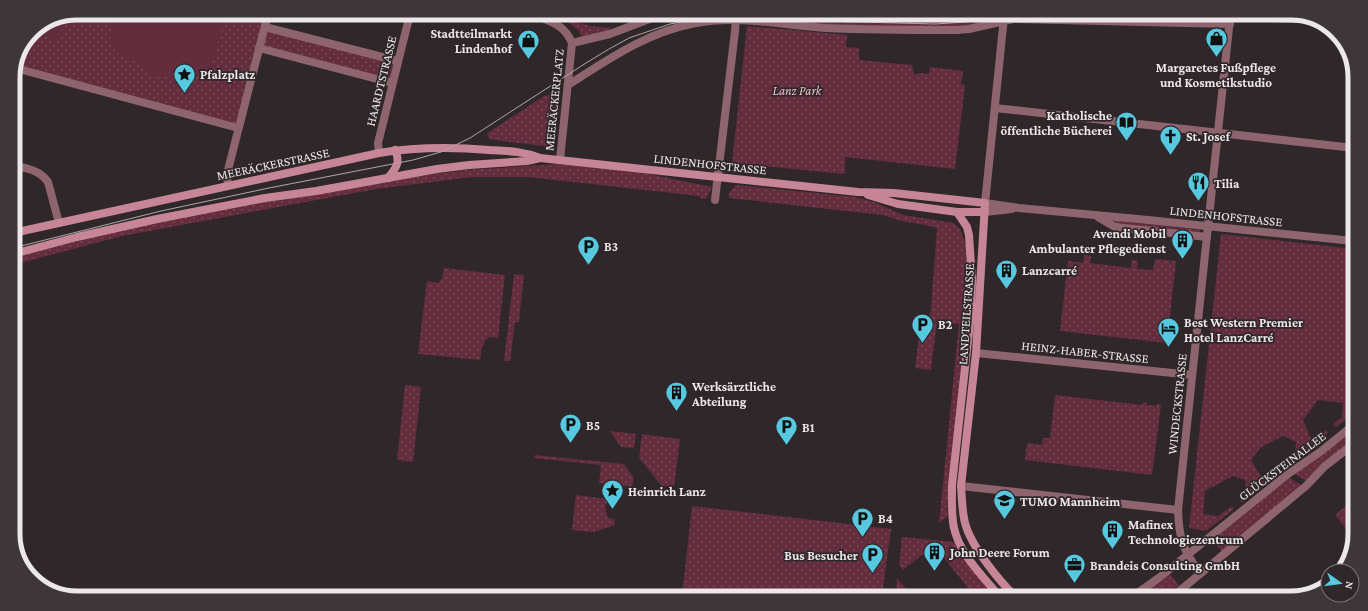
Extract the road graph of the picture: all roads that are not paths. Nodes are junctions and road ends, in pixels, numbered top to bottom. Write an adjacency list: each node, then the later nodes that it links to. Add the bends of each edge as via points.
1 (267, 20): 12 (street)
2 (408, 20): 15 (street, HAARDTSTRASSE)
3 (548, 20): 13 (street, via 558,24)
4 (646, 20): 13 (street, via 606,35)
5 (714, 20): 18 (street, via 666,32 621,52)
6 (736, 20): 28 (street)
7 (759, 20): 8 (street, via 860,29 957,30)
8 (1000, 20)
9 (1004, 20): 19 (street, LANDTEILSTRASSE)
10 (1158, 20): 11 (street)
11 (1230, 21): 21 (street, WINDECKSTRASSE)
12 (265, 27): 14 (street); 15 (street)
13 (572, 43): 18 (street, MEERÄCKERPLATZ)
14 (259, 48): 17 (street); 20 (street)
15 (398, 61): 17 (street, HAARDTSTRASSE)
16 (21, 70): 20 (street)
17 (392, 83): 24 (street, HAARDTSTRASSE, via 378,143)
18 (568, 85): 26 (street, MEERÄCKERPLATZ)
19 (994, 108): 21 (street); 33 (street, LANDTEILSTRASSE)
20 (238, 128): 30 (street, via 227,176)
21 (1218, 133): 22 (street); 39 (street, WINDECKSTRASSE)
22 (1348, 147)
23 (395, 150): 24 (street, MEERÄCKERSTRASSE); 25 (street, MEERÄCKERSTRASSE, via 453,147 514,151); 29 (street, via 398,163)
24 (379, 153): 30 (street, MEERÄCKERSTRASSE)
25 (540, 158): 26 (street, MEERÄCKERSTRASSE); 29 (street, MEERÄCKERSTRASSE, via 438,168)
26 (560, 160): 28 (street, LINDENHOFSTRASSE)
27 (20, 167): 38 (street, via 40,172 45,178)
28 (717, 177): 31 (street, LINDENHOFSTRASSE); 32 (street)
29 (388, 178): 43 (street, MEERÄCKERSTRASSE, via 157,219)
30 (228, 185): 38 (street, MEERÄCKERSTRASSE)
31 (858, 192): 33 (street, LINDENHOFSTRASSE, via 894,193); 35 (street, LINDENHOFSTRASSE, via 898,204)
32 (715, 200)
33 (985, 203): 34 (street, LINDENHOFSTRASSE); 36 (street, LANDTEILSTRASSE)
34 (1019, 208): 36 (street, LINDENHOFSTRASSE); 37 (street, LINDENHOFSTRASSE)
35 (957, 212): 36 (street, LINDENHOFSTRASSE); 52 (street, LANDTEILSTRASSE, via 967,227 969,236 972,280 971,314 952,485 952,520 967,557)
36 (985, 212): 44 (street, LANDTEILSTRASSE)
37 (1096, 215): 39 (street, LINDENHOFSTRASSE); 41 (street, LINDENHOFSTRASSE, via 1115,227)
38 (59, 223): 40 (street, MEERÄCKERSTRASSE)
39 (1208, 226): 41 (street, WINDECKSTRASSE); 42 (street, LINDENHOFSTRASSE)
40 (20, 231)
41 (1207, 237): 45 (street, WINDECKSTRASSE)
42 (1348, 240)
43 (20, 252)
44 (976, 353): 45 (street, HEINZ-HABER-STRASSE); 48 (street, LANDTEILSTRASSE)
45 (1192, 375): 49 (street, WINDECKSTRASSE)
46 (1348, 429): 50 (street, GLÜCKSTEINALLEE, via 1295,468)
47 (1348, 448): 51 (street, GLÜCKSTEINALLEE)
48 (961, 486): 49 (street); 53 (street, LANDTEILSTRASSE, via 968,534 976,548)
49 (1178, 510): 50 (street, WINDECKSTRASSE, via 1179,534)
50 (1188, 555): 51 (street, WINDECKSTRASSE); 54 (street, GLÜCKSTEINALLEE)
51 (1200, 574): 55 (street, GLÜCKSTEINALLEE)
52 (995, 591)
53 (1011, 591)
54 (1140, 591)
55 (1179, 591)

